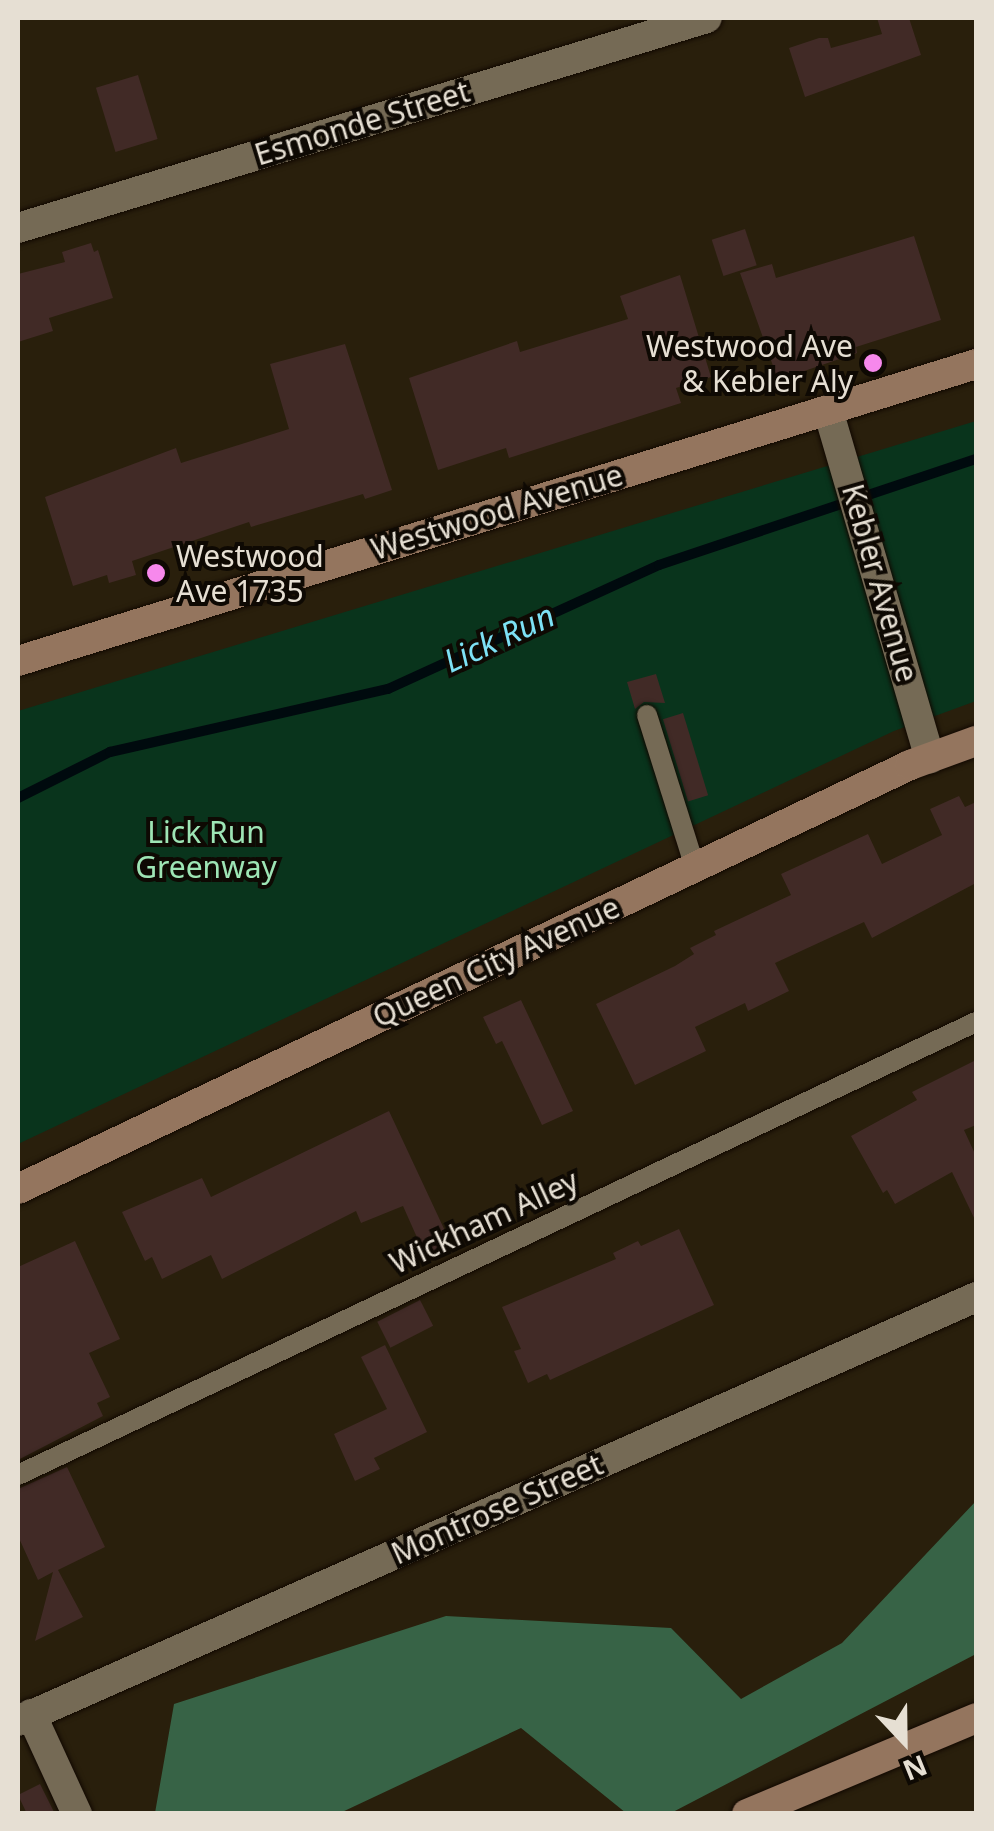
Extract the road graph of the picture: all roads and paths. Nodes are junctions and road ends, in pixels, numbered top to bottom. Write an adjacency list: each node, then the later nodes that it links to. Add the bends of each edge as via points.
1 (707, 18): 2 (street, Esmonde Street)
2 (18, 228)
3 (976, 364): 4 (main road, Westwood Avenue)
4 (828, 410): 5 (main road, Westwood Avenue); 8 (street, Kebler Avenue)
5 (18, 661)
6 (647, 715): 9 (lane)
7 (976, 740): 8 (main road, Queen City Avenue)
8 (930, 758): 9 (main road, Queen City Avenue)
9 (695, 867): 11 (main road, Queen City Avenue)
10 (976, 1022): 13 (lane, Wickham Alley)
11 (18, 1189)
12 (976, 1297): 14 (street, Montrose Street)
13 (18, 1476)
14 (24, 1717): 16 (street)
15 (976, 1718): 17 (main road)
16 (77, 1814)
17 (747, 1814)

